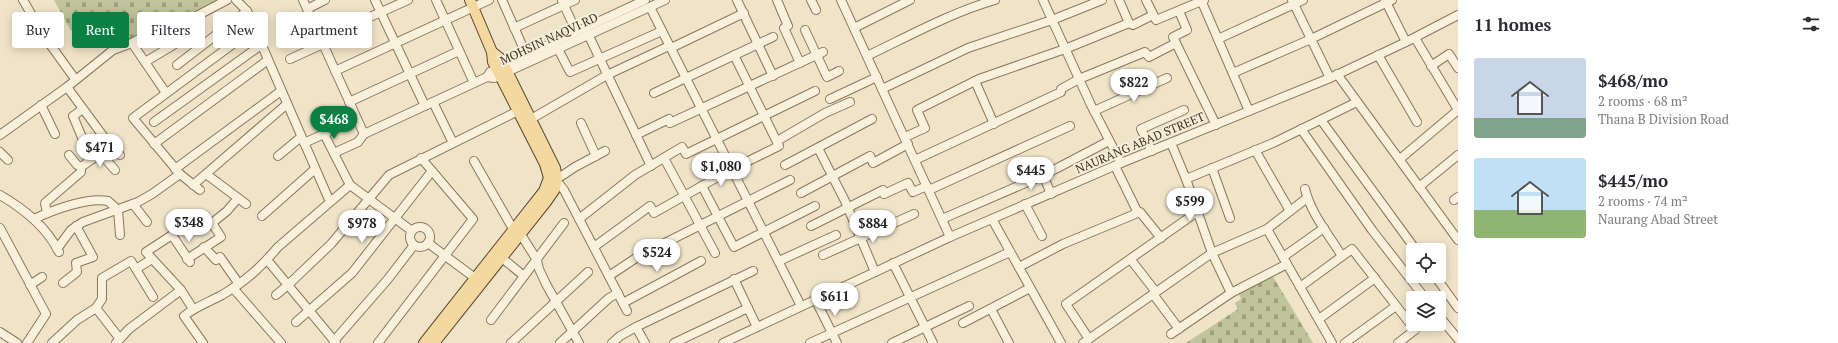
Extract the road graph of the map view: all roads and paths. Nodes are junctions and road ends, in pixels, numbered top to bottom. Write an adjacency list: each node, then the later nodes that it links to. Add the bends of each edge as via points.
1 (23, 0): 94 (street, via 44,36)
2 (226, 0): 56 (street, via 189,20 159,28)
3 (236, 0): 34 (street)
4 (303, 0): 32 (street)
5 (325, 0): 32 (street)
6 (375, 0): 37 (street)
7 (408, 0): 37 (street)
8 (436, 0): 42 (street)
9 (489, 0): 29 (street)
10 (502, 0): 45 (street)
11 (575, 0): 27 (street)
12 (645, 0): 30 (street, MOHSIN NAQVI RD)
13 (665, 0): 31 (street, MOHSIN NAQVI RD)
14 (738, 0): 38 (street)
15 (777, 0): 79 (street, via 788,26 784,28)
16 (811, 0): 33 (street)
17 (841, 0): 46 (street)
18 (910, 0): 46 (street)
19 (993, 0): 74 (street, via 944,19)
20 (1043, 0): 43 (street)
21 (1102, 0): 43 (street)
22 (1119, 0): 44 (street)
23 (1146, 0): 39 (street)
24 (1202, 0): 35 (street); 53 (street)
25 (1304, 0): 28 (street)
26 (1388, 1): 54 (street); 55 (street)
27 (563, 2): 45 (street); 48 (street)
28 (1293, 2): 53 (street); 54 (street)
29 (471, 4): 42 (street); 83 (main road, via 492,52 493,62)
30 (634, 6): 31 (street, MOHSIN NAQVI RD); 48 (street, MOHSIN NAQVI RD); 50 (street, MOHSIN NAQVI RD)
31 (650, 7): 49 (street)
32 (307, 9): 36 (street)
33 (816, 10)
34 (246, 11): 80 (street)
35 (1179, 11): 39 (street, via 1156,20); 58 (street, via 1187,30 1173,37)
36 (308, 12)
37 (381, 12): 41 (street); 57 (street)
38 (744, 13): 59 (street); 60 (street)
39 (1153, 15): 44 (street, via 1133,25)
40 (1458, 15): 52 (street, NAURANG ABAD STREET)
41 (372, 16)
42 (445, 20): 57 (street); 69 (street)
43 (1052, 20): 68 (street); 100 (street, via 968,48)
44 (1129, 23): 68 (street)
45 (514, 28): 70 (street)
46 (854, 28): 74 (street)
47 (805, 30): 71 (street)
48 (576, 31): 70 (street, MOHSIN NAQVI RD)
49 (662, 31): 60 (street); 75 (street)
50 (588, 34): 67 (street, MOHSIN NAQVI RD); 75 (street)
51 (773, 37): 59 (street)
52 (1415, 38): 55 (street, NAURANG ABAD STREET); 81 (street)
53 (1218, 39): 86 (street)
54 (1311, 39): 86 (street); 90 (street)
55 (1406, 42): 73 (street, NAURANG ABAD STREET)
56 (132, 43): 78 (street); 94 (street, via 113,50)
57 (396, 43): 84 (street); 87 (street)
58 (1176, 43): 95 (street, via 1149,57 1146,52); 128 (street)
59 (758, 44): 72 (street); 89 (street)
60 (670, 47): 88 (street); 92 (street)
61 (168, 48): 78 (street)
62 (227, 48): 103 (street)
63 (257, 48): 124 (street)
64 (262, 48): 77 (street)
65 (314, 48): 76 (street)
66 (325, 48): 84 (street)
67 (558, 48): 75 (street, via 570,72); 83 (street, MOHSIN NAQVI RD)
68 (1065, 49): 95 (street); 96 (street)
69 (459, 51): 87 (street); 97 (street)
70 (526, 54): 83 (street, MOHSIN NAQVI RD)
71 (820, 54): 79 (street); 85 (street, via 827,77)
72 (734, 55): 92 (street); 98 (street)
73 (1378, 55): 90 (street, NAURANG ABAD STREET); 125 (street)
74 (867, 56): 91 (street)
75 (600, 58): 88 (street)
76 (290, 59)
77 (268, 60): 101 (street); 143 (street)
78 (145, 62): 103 (street)
79 (800, 63): 89 (street)
80 (177, 65)
81 (1431, 66): 82 (street, via 1449,54); 159 (street, via 1458,110)
82 (1458, 68)
83 (502, 70): 97 (street, MOHSIN NAQVI RD, via 494,78 487,77); 118 (main road); 121 (main road)
84 (335, 71): 106 (street)
85 (839, 71)
86 (1233, 73): 117 (street)
87 (410, 74): 106 (street); 112 (street)
88 (607, 75): 121 (street); 135 (street)
89 (773, 76): 98 (street)
90 (1334, 76): 109 (street); 117 (street, NAURANG ABAD STREET)
91 (877, 77): 100 (street); 105 (street)
92 (686, 78): 104 (street); 114 (street)
93 (1167, 78): 116 (street)
94 (75, 79): 99 (street)
95 (1079, 79): 116 (street); 127 (street, via 1061,89 1061,92)
96 (975, 81): 127 (street); 139 (street, via 917,110 925,128)
97 (474, 83): 107 (street, MOHSIN NAQVI RD)
98 (750, 86): 114 (street); 119 (street)
99 (67, 87): 111 (street); 113 (street)
100 (882, 89): 139 (street)
101 (281, 91): 110 (street); 173 (street)
102 (815, 91): 119 (street)
103 (166, 93): 143 (street, via 132,118)
104 (654, 93)
105 (830, 99)
106 (349, 102): 120 (street)
107 (433, 102): 112 (street, MOHSIN NAQVI RD); 141 (street)
108 (850, 102): 138 (street, via 824,113)
109 (1357, 102): 123 (street); 159 (street)
110 (287, 104): 137 (street); 174 (street)
111 (41, 105): 131 (street); 134 (street)
112 (425, 106): 133 (street, MOHSIN NAQVI RD)
113 (84, 109): 144 (street); 163 (street, via 73,116 86,147)
114 (702, 109): 135 (street, via 670,123 669,119); 136 (street)
115 (1184, 110): 148 (street, via 1142,129)
116 (1094, 111): 140 (street)
117 (1249, 111): 128 (street, NAURANG ABAD STREET)
118 (518, 112): 141 (street); 223 (main road, via 545,164 549,178 544,191)
119 (765, 116): 136 (street); 138 (street)
120 (357, 119): 132 (street); 133 (street)
121 (531, 119): 177 (main road, via 555,168)
122 (872, 119): 145 (street)
123 (1321, 120): 130 (street); 234 (street)
124 (154, 122)
125 (1417, 122)
126 (580, 123): 156 (street)
127 (994, 124): 161 (street)
128 (1216, 125): 142 (street, NAURANG ABAD STREET)
129 (1070, 126): 184 (street)
130 (1301, 129): 146 (street); 273 (street, via 1372,230)
131 (55, 134)
132 (324, 134): 137 (street); 151 (street)
133 (364, 134): 151 (street, MOHSIN NAQVI RD, via 358,142)
134 (0, 135)
135 (636, 135): 166 (street)
136 (717, 139): 158 (street, via 686,154 682,147); 170 (street)
137 (303, 140): 155 (street); 169 (street)
138 (777, 141): 170 (street, via 779,146)
139 (906, 141): 161 (street); 176 (street, via 873,163 870,156)
140 (1109, 141): 165 (street); 175 (street)
141 (452, 142): 157 (street)
142 (1171, 143): 148 (street, NAURANG ABAD STREET); 179 (street)
143 (154, 144): 173 (street)
144 (111, 146): 150 (street); 154 (street)
145 (818, 148): 164 (street); 176 (street)
146 (1255, 150): 168 (street); 202 (street)
147 (606, 151): 156 (street)
148 (1152, 151): 165 (street, NAURANG ABAD STREET)
149 (0, 152): 160 (street)
150 (100, 153): 163 (street); 171 (street)
151 (334, 153): 181 (street)
152 (69, 155): 167 (street)
153 (1458, 155): 183 (street)
154 (120, 156)
155 (278, 156)
156 (596, 156): 177 (street)
157 (421, 158): 172 (street); 193 (street, via 389,175)
158 (664, 158): 166 (street); 190 (street)
159 (1400, 159): 183 (street)
160 (8, 160)
161 (915, 160): 184 (street)
162 (474, 161): 223 (street)
163 (89, 162): 167 (street)
164 (785, 165)
165 (1118, 165): 188 (street, NAURANG ABAD STREET); 205 (street)
166 (651, 166): 210 (street)
167 (81, 167): 204 (street, via 81,172 45,203)
168 (1212, 168): 179 (street); 211 (street)
169 (315, 169): 195 (street); 207 (street)
170 (732, 169): 182 (street); 194 (street)
171 (115, 170)
172 (432, 171): 209 (street); 243 (street, via 473,219)
173 (177, 172): 180 (street); 196 (street, via 152,194)
174 (206, 174): 180 (street); 191 (street)
175 (1043, 175): 188 (street); 212 (street)
176 (832, 176): 187 (street); 200 (street)
177 (557, 180): 210 (street); 223 (main road, via 553,193)
178 (790, 180): 194 (street)
179 (1186, 180): 203 (street)
180 (192, 185): 186 (street)
181 (350, 185): 193 (street); 195 (street)
182 (702, 186): 190 (street); 208 (street)
183 (1419, 187): 232 (street)
184 (928, 188): 200 (street, via 913,192 908,183 884,194 883,190); 212 (street)
185 (1306, 189): 192 (street)
186 (200, 190)
187 (801, 193)
188 (1051, 194): 198 (street, NAURANG ABAD STREET)
189 (0, 195): 214 (street, via 19,206)
190 (684, 197): 217 (street); 237 (street, via 654,213 650,206)
191 (238, 198): 197 (street); 236 (street, via 227,212 212,223 221,237)
192 (1307, 198): 202 (street); 221 (street)
193 (370, 199): 209 (street); 268 (street, via 331,244)
194 (748, 201): 208 (street); 225 (street)
195 (330, 202): 249 (street, via 278,247)
196 (133, 204): 201 (street); 215 (street)
197 (246, 204)
198 (1025, 204): 213 (street, NAURANG ABAD STREET); 228 (street)
199 (815, 206): 225 (street)
200 (848, 208): 219 (street); 230 (street)
201 (118, 210): 204 (street, via 103,200 89,201); 218 (street); 226 (street)
202 (1290, 211): 222 (street)
203 (1197, 212): 231 (street); 240 (street)
204 (47, 213): 214 (street)
205 (1138, 213): 231 (street, via 1140,212); 254 (street, via 1063,244)
206 (914, 214): 230 (street)
207 (262, 216)
208 (717, 216): 217 (street); 225 (street, via 734,247)
209 (395, 218): 224 (street); 291 (street, via 352,273)
210 (579, 218): 237 (street)
211 (1230, 218)
212 (942, 219): 229 (street)
213 (992, 219): 229 (street, NAURANG ABAD STREET); 238 (street)
214 (34, 220): 218 (street, via 47,233 58,251 70,230)
215 (147, 222)
216 (564, 223): 247 (street)
217 (699, 225): 239 (street); 260 (street, via 639,256)
218 (76, 226): 265 (street, via 93,257 76,263 77,272)
219 (810, 226)
220 (0, 228): 267 (street)
221 (1324, 228): 244 (street); 245 (street)
222 (1267, 229): 240 (street); 245 (street)
223 (516, 230): 241 (main road); 247 (street)
224 (412, 231): 233 (street, via 420,228 426,230 430,238); 235 (street, via 410,240)
225 (764, 232): 251 (street)
226 (120, 235)
227 (836, 235): 251 (street)
228 (1042, 236)
229 (950, 237): 252 (street, NAURANG ABAD STREET)
230 (860, 238): 242 (street); 258 (street)
231 (1161, 238): 248 (street)
232 (1458, 240)
233 (428, 243): 235 (street, via 423,247); 243 (street)
234 (1411, 243)
235 (414, 245): 309 (street)
236 (204, 247): 246 (street, via 188,260 172,235 146,252); 269 (street, via 216,260 220,257)
237 (594, 247): 260 (street)
238 (1010, 252): 254 (street); 279 (street)
239 (715, 253)
240 (1212, 253): 275 (street); 276 (street)
241 (498, 255): 259 (street); 262 (main road); 317 (main road)
242 (823, 255)
243 (445, 256): 262 (street); 315 (street)
244 (1342, 256): 263 (street, via 1352,249); 270 (street)
245 (1283, 257): 253 (street)
246 (152, 259): 255 (street); 272 (street)
247 (537, 260): 259 (street); 281 (street)
248 (1131, 260): 275 (street); 308 (street, via 1066,304)
249 (268, 261): 268 (street); 269 (street)
250 (701, 261): 282 (street)
251 (779, 261): 283 (street)
252 (894, 263): 258 (street, NAURANG ABAD STREET); 279 (street)
253 (1287, 264): 270 (street); 276 (street)
254 (1019, 267): 271 (street)
255 (136, 269): 278 (street); 286 (street, via 131,261 102,278 102,299)
256 (753, 271): 264 (street)
257 (588, 272): 281 (street)
258 (874, 272): 280 (street, NAURANG ABAD STREET)
259 (524, 276): 294 (street)
260 (609, 276): 274 (street)
261 (42, 277): 267 (street)
262 (475, 278): 316 (main road)
263 (1375, 278): 285 (street); 293 (street)
264 (734, 279): 287 (street); 299 (street)
265 (63, 283)
266 (1440, 283): 288 (street)
267 (30, 284): 311 (street, via 46,314)
268 (288, 285): 277 (street); 291 (street)
269 (236, 286): 289 (street); 314 (street)
270 (1300, 287): 293 (street)
271 (1030, 288): 290 (street); 330 (street)
272 (181, 290): 289 (street); 307 (street, via 129,329)
273 (1420, 291)
274 (618, 293): 282 (street); 303 (street, via 609,298)
275 (1154, 293): 301 (street); 308 (street)
276 (1231, 293): 301 (street)
277 (276, 295)
278 (153, 297)
279 (910, 299): 300 (street); 304 (street)
280 (815, 300): 283 (street, NAURANG ABAD STREET); 304 (street)
281 (556, 302): 303 (street); 318 (street)
282 (623, 303): 292 (street)
283 (801, 306): 298 (street, NAURANG ABAD STREET)
284 (970, 306): 300 (street)
285 (1396, 306): 332 (street); 333 (street, via 1415,330)
286 (96, 308): 307 (street); 312 (street, via 77,320)
287 (748, 308): 298 (street); 323 (street)
288 (1458, 308)
289 (193, 309): 313 (street, via 184,316)
290 (991, 309): 296 (street); 329 (street)
291 (310, 311): 295 (street); 309 (street)
292 (627, 311)
293 (1319, 319): 331 (street)
294 (491, 320)
295 (296, 322)
296 (963, 323)
297 (1446, 324): 306 (street)
298 (757, 326): 324 (street, NAURANG ABAD STREET)
299 (636, 327): 321 (street); 322 (street)
300 (925, 328): 327 (street); 328 (street)
301 (1179, 329): 305 (street)
302 (0, 332): 310 (street)
303 (572, 332): 319 (street); 320 (street)
304 (832, 333): 325 (street); 326 (street)
305 (1171, 334)
306 (1458, 339)
307 (118, 341)
308 (1086, 341)
309 (335, 342)
310 (17, 343)
311 (26, 343)
312 (52, 343)
313 (203, 343)
314 (281, 343)
315 (378, 343)
316 (424, 343)
317 (434, 343)
318 (511, 343)
319 (560, 343)
320 (579, 343)
321 (612, 343)
322 (645, 343)
323 (674, 343)
324 (723, 343)
325 (810, 343)
326 (837, 343)
327 (892, 343)
328 (933, 343)
329 (1010, 343)
330 (1061, 343)
331 (1332, 343)
332 (1345, 343)
333 (1398, 343)

